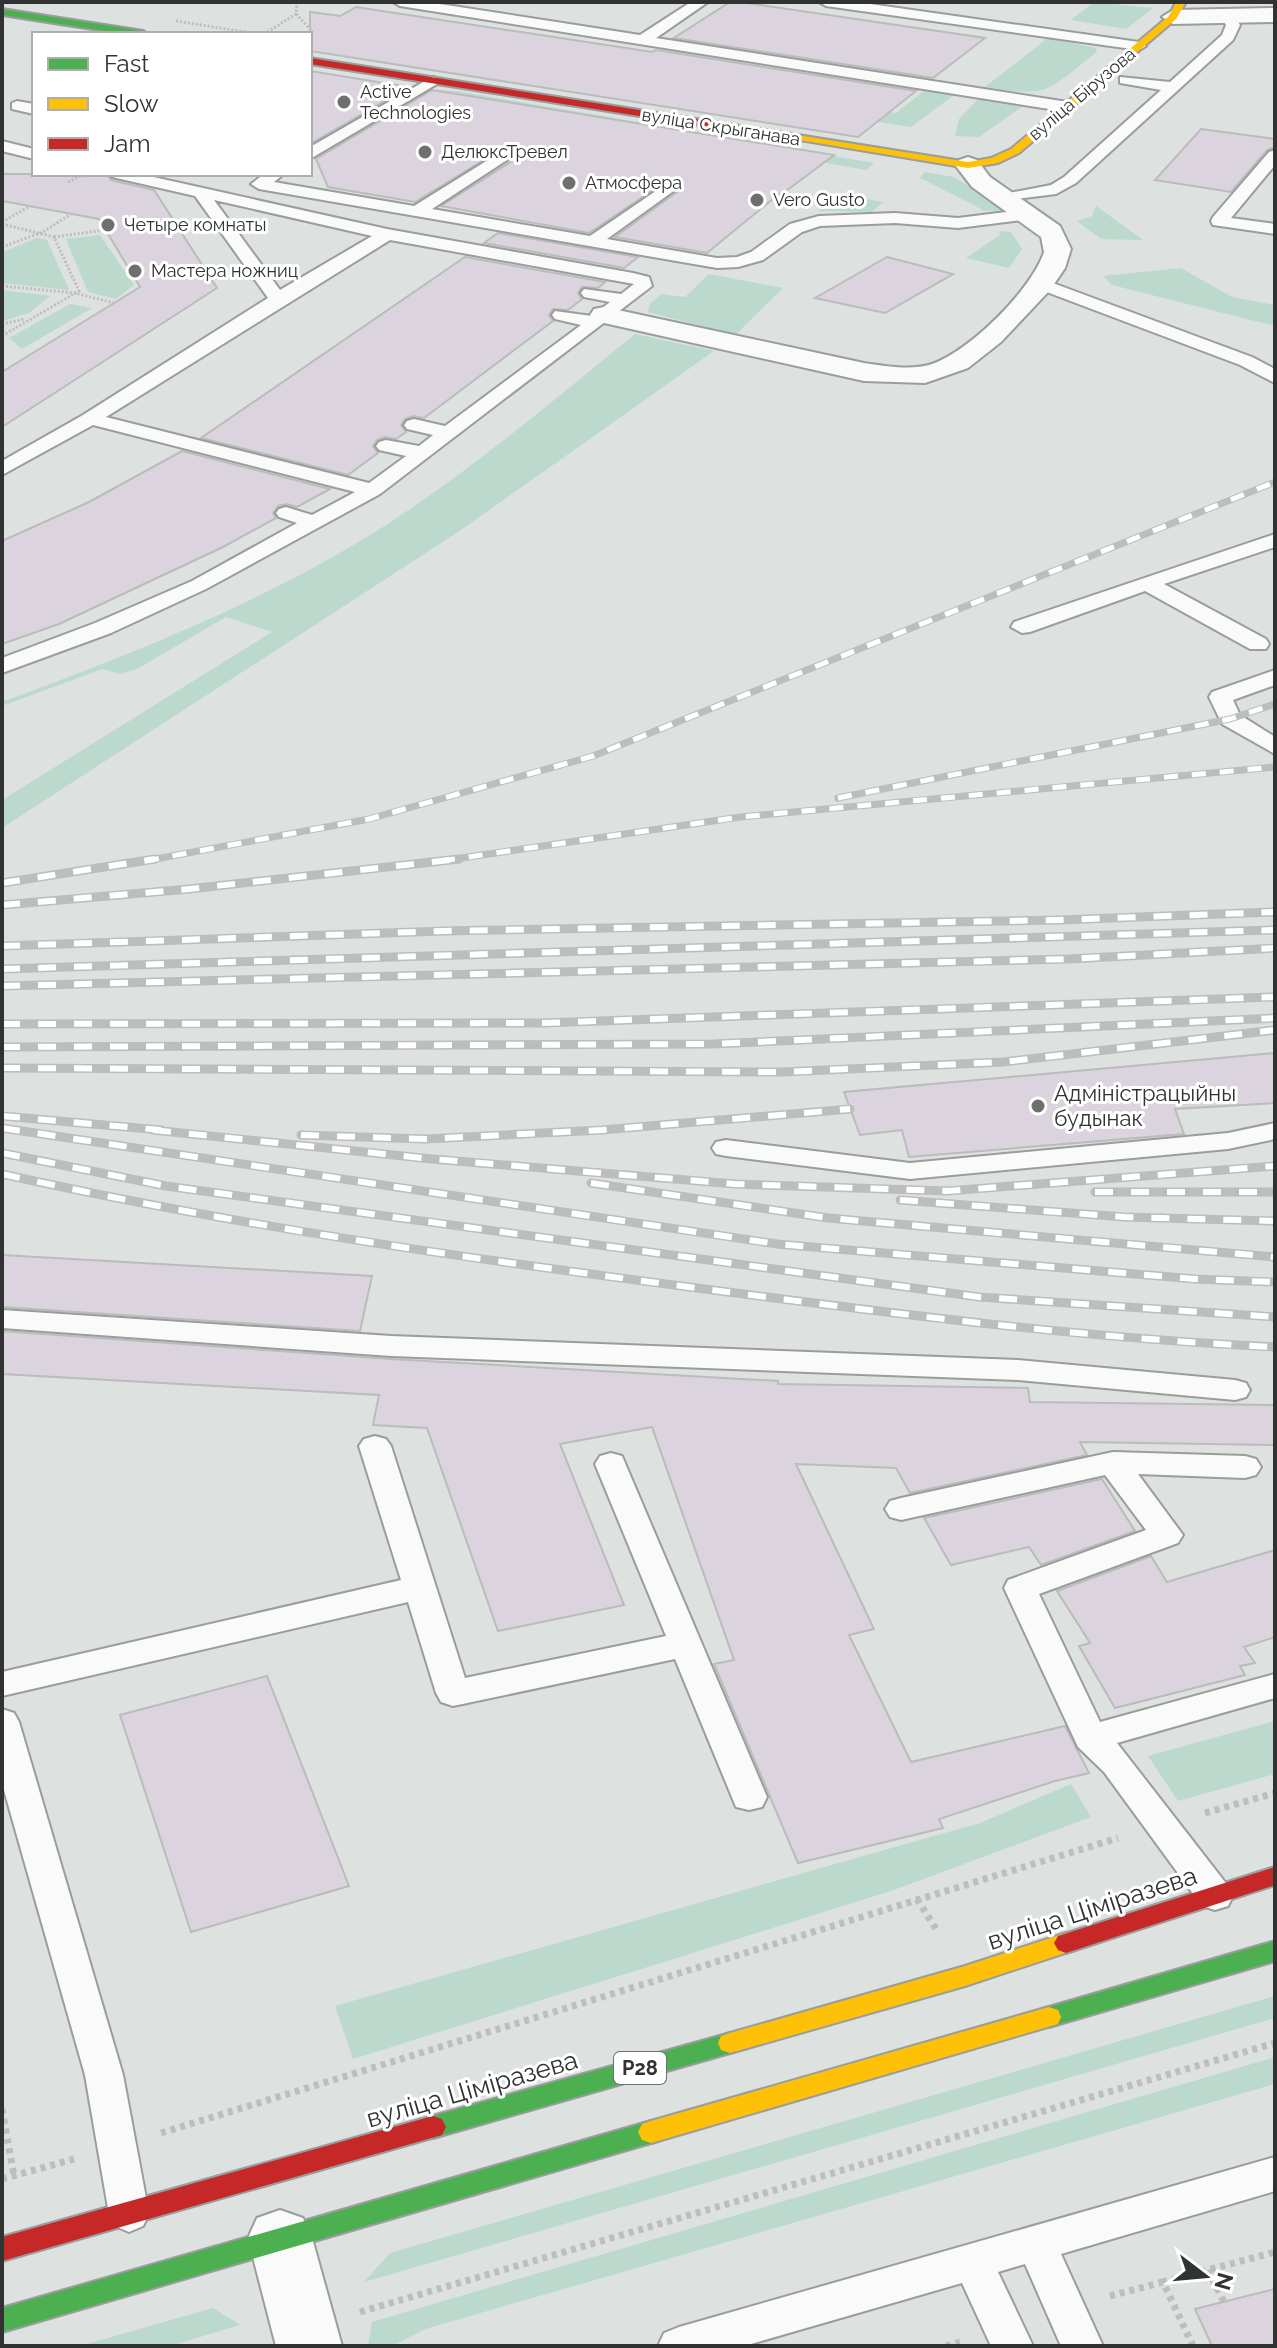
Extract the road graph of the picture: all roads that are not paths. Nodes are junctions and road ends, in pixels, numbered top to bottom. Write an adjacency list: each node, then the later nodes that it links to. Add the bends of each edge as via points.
1 (400, 2): 10 (lane)
2 (701, 2): 10 (lane)
3 (826, 2): 11 (lane)
4 (1205, 2): 7 (street)
5 (1177, 10): 8 (street); 11 (street, вуліца Бірузова)
6 (2, 12): 9 (street)
7 (1272, 15): 8 (street)
8 (1227, 16): 15 (lane, via 1233,28 1228,37)
9 (130, 32)
10 (644, 39): 17 (lane)
11 (1139, 46): 17 (street, вуліца Бірузова)
12 (312, 61): 14 (street, вуліца Скрыганава)
13 (1125, 80): 15 (lane)
14 (432, 81): 20 (lane); 24 (street, вуліца Скрыганава)
15 (1174, 87): 29 (lane, via 1070,180 1056,189)
16 (17, 106): 18 (lane)
17 (1068, 107): 24 (street, вуліца Бірузова, via 1015,151)
18 (32, 109)
19 (2, 146): 21 (lane)
20 (312, 153)
21 (32, 154)
22 (504, 155): 30 (lane)
23 (1275, 155): 32 (lane, via 1219,221)
24 (968, 165): 29 (street, via 981,182)
25 (127, 176): 28 (lane)
26 (271, 176): 30 (lane, via 253,183)
27 (669, 187): 34 (lane)
28 (200, 192): 33 (lane); 36 (lane)
29 (1005, 198): 31 (street)
30 (416, 212): 34 (lane)
31 (1029, 214): 34 (lane, via 958,223 895,218 819,221 796,228 757,256 738,262); 35 (street, via 1057,242 1057,255)
32 (1275, 229)
33 (387, 234): 36 (lane); 37 (lane, via 643,281 643,286)
34 (591, 243)
35 (1042, 284): 37 (street, via 962,361 922,374 864,372); 39 (lane, via 1246,361)
36 (278, 299): 40 (lane)
37 (601, 307): 38 (lane); 41 (lane)
38 (561, 315)
39 (1275, 377)
40 (90, 419): 42 (lane); 43 (lane)
41 (436, 443): 41 (lane, via 400,436); 43 (lane)
42 (2, 469)
43 (373, 490): 44 (lane)
44 (301, 531): 44 (lane, via 270,521); 49 (lane, via 199,585)
45 (1275, 540): 46 (lane)
46 (1147, 583): 47 (lane); 48 (lane)
47 (1022, 627)
48 (1258, 644)
49 (2, 666)
50 (1275, 677): 51 (lane, via 1220,697 1230,719)
51 (1275, 747)
52 (1275, 1131): 53 (lane, via 1228,1141 910,1171)
53 (726, 1148)
54 (2, 1319): 55 (lane, via 391,1346 1018,1370)
55 (1235, 1390)
56 (375, 1446): 61 (lane)
57 (1113, 1463): 59 (lane); 60 (lane); 66 (lane, via 1167,1535 1020,1588)
58 (611, 1464): 62 (lane)
59 (1245, 1467)
60 (901, 1509)
61 (420, 1587): 62 (lane, via 453,1693); 63 (lane)
62 (686, 1644): 67 (lane)
63 (2, 1684)
64 (1275, 1686): 66 (lane)
65 (2, 1722): 68 (lane)
66 (1090, 1738): 70 (lane, via 1116,1763)
67 (749, 1797)
68 (15, 1812): 73 (lane, via 104,2075)
69 (1275, 1876): 70 (street, вуліца Ціміразева / Р28)
70 (1215, 1896): 73 (street, вуліца Ціміразева / Р28, via 965,1976)
71 (1275, 1951): 74 (street)
72 (1275, 2174): 75 (lane)
73 (129, 2214): 76 (street, вуліца Ціміразева / Р28)
74 (280, 2238): 78 (street); 79 (street)
75 (1035, 2242): 77 (lane); 82 (lane)
76 (2, 2249)
77 (972, 2261): 80 (lane); 81 (lane)
78 (2, 2320)
79 (326, 2331)
80 (679, 2346)
81 (1012, 2346)
82 (1082, 2346)

